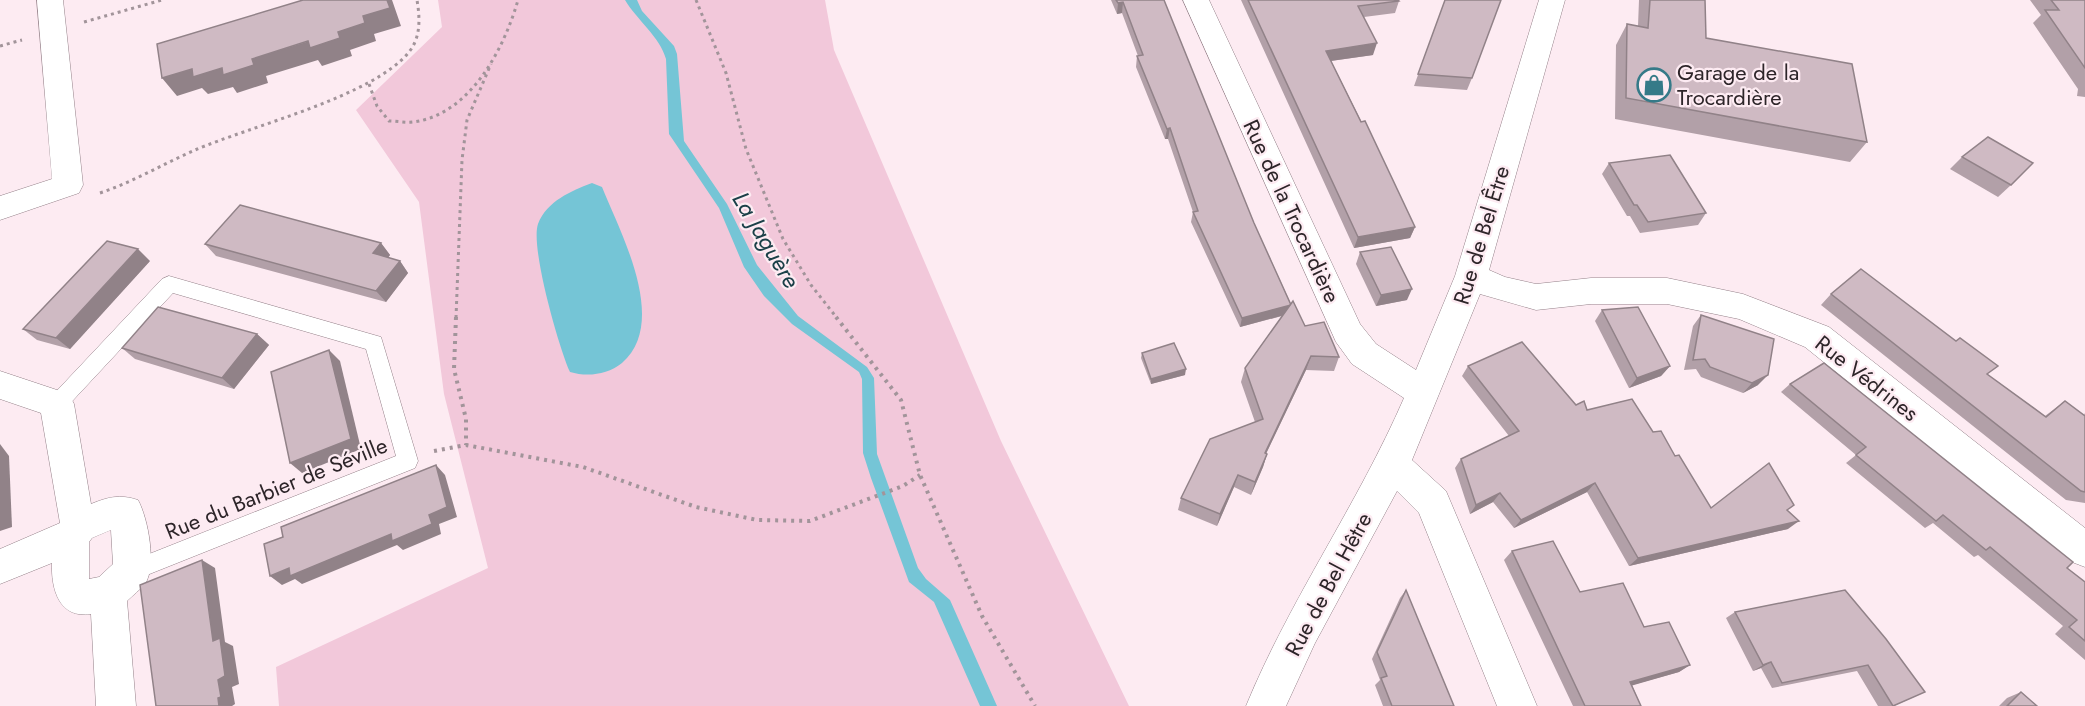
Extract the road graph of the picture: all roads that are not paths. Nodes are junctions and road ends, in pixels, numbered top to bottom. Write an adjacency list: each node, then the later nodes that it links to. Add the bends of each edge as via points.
1 (50, 0): 4 (street, via 68,185)
2 (1196, 0): 7 (street, Rue de la Trocardière, via 1348,332 1364,354)
3 (1552, 0): 5 (street, Rue de Bel Être)
4 (0, 208)
5 (1471, 276): 7 (street, Rue de Bel Être); 11 (street, Rue Védrines, via 1499,289 1536,297 1591,291 1668,291 1743,307 1817,337)
6 (0, 385): 8 (street)
7 (1424, 393): 9 (street, Rue de Bel Être)
8 (57, 404): 10 (street); 13 (lane, Rue du Barbier de Séville, via 169,284 375,343 408,460)
9 (1393, 465): 15 (street, Rue de Bel Hêtre, via 1302,630); 16 (street, via 1433,502)
10 (75, 532): 12 (street); 13 (street, via 70,585 80,598); 13 (street, via 111,513 124,512 129,519)
11 (2085, 550)
12 (0, 567)
13 (120, 583): 14 (street)
14 (116, 706)
15 (1266, 706)
16 (1517, 706)

